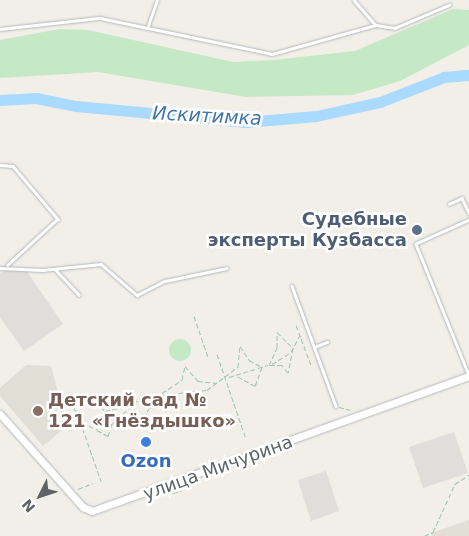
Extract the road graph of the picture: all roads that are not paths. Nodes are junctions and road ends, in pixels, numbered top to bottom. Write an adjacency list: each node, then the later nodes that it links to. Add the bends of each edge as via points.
1 (157, 0): 5 (lane)
2 (354, 0): 4 (lane)
3 (448, 5): 4 (lane, via 395,28)
4 (376, 25): 5 (lane, via 272,54)
5 (148, 26): 6 (lane, via 100,18)
6 (0, 29)
7 (0, 165): 11 (lane, via 13,166 58,219)
8 (449, 204): 9 (lane, via 462,198)
9 (469, 213)
10 (469, 220): 19 (lane, via 416,244)
11 (8, 265): 12 (lane); 14 (lane)
12 (0, 268)
13 (227, 268): 14 (lane, via 165,281 136,295 115,272 102,264)
14 (55, 269): 16 (lane)
15 (292, 286): 18 (lane)
16 (79, 295)
17 (327, 342): 18 (lane)
18 (314, 347): 20 (lane)
19 (469, 376): 21 (street, улица Мичурина, via 170,487 92,511 83,507)
20 (336, 406)
21 (0, 414)

